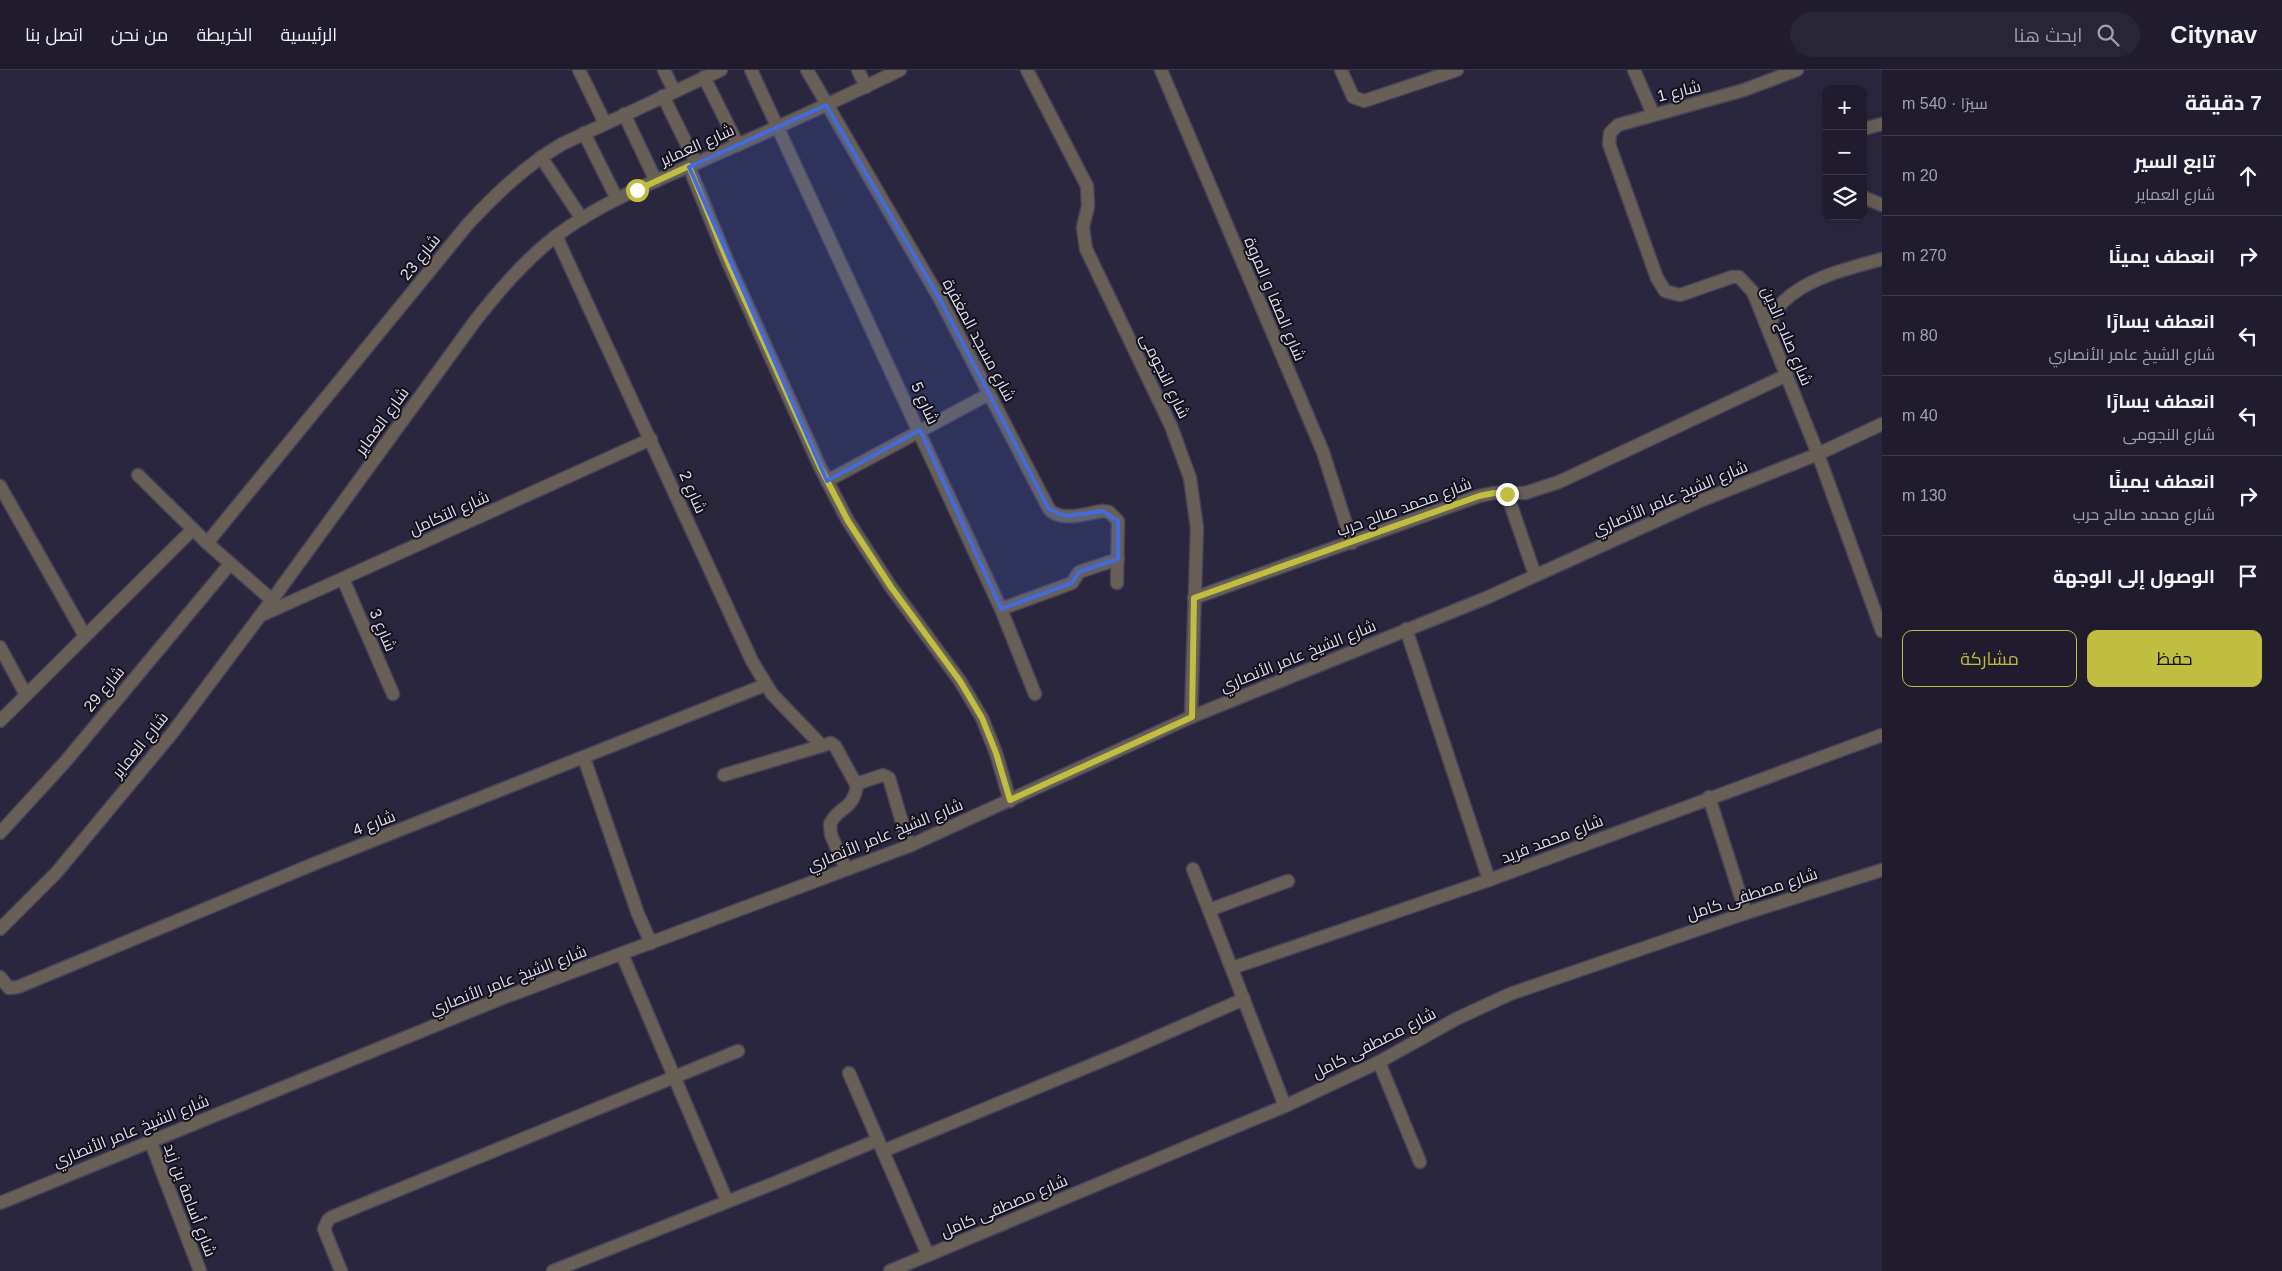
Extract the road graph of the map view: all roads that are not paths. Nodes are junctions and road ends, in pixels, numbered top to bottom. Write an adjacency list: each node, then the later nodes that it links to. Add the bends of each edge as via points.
1 (579, 70): 19 (street)
2 (664, 70): 15 (street)
3 (751, 70): 21 (street, شارع 5)
4 (807, 70): 16 (street, شارع مسجد المغفرة)
5 (858, 70): 14 (street)
6 (900, 70): 14 (street, شارع العماير)
7 (1027, 70): 53 (street, شارع النجومى, via 1087,186 1088,206 1083,227 1086,249 1183,454 1195,503 1197,528)
8 (1162, 70): 47 (street, شارع الصفا و المروة, via 1323,452)
9 (1341, 70): 10 (street, via 1353,97 1364,101)
10 (1457, 70)
11 (1634, 70): 18 (street)
12 (1790, 71): 18 (street, شارع 1, via 1744,90)
13 (710, 73): 15 (street, شارع 23); 24 (street)
14 (866, 87): 16 (street, شارع العماير)
15 (668, 93): 17 (street, شارع 23); 26 (street)
16 (826, 105): 21 (street, شارع العماير); 36 (street, شارع مسجد المغفرة, via 915,255)
17 (624, 114): 19 (street, شارع 23); 27 (street)
18 (1653, 114): 34 (street, شارع صلاح الدين, via 1618,125 1613,128 1609,139 1660,285 1672,294 1680,295 1724,278 1739,278 1753,292)
19 (605, 123): 23 (street, شارع 23)
20 (1882, 124): 22 (street)
21 (778, 128): 24 (street, شارع العماير); 38 (street, شارع 5)
22 (1867, 128)
23 (584, 133): 25 (street, شارع 23); 28 (street)
24 (738, 145): 26 (street, شارع العماير)
25 (541, 157): 31 (street); 46 (street, شارع 23, via 501,188 468,224)
26 (692, 165): 27 (street, شارع العماير); 42 (street, via 768,354)
27 (656, 181): 28 (street, شارع العماير)
28 (617, 199): 31 (street, شارع العماير)
29 (1867, 199): 30 (street)
30 (1882, 205)
31 (582, 219): 32 (street, شارع العماير)
32 (556, 236): 39 (street, شارع 2); 54 (street, شارع العماير, via 526,262 487,305)
33 (1882, 259): 34 (street, via 1831,275 1792,295 1774,314)
34 (1768, 328): 35 (street, شارع صلاح الدين)
35 (1787, 375): 40 (street, شارع صلاح الدين); 44 (street, شارع محمد صالح حرب, via 1559,482 1525,493)
36 (989, 394): 38 (street); 48 (street, شارع مسجد المغفرة, via 1053,513 1065,516 1103,511 1114,516 1119,527)
37 (1882, 424): 40 (street, شارع الشيخ عامر الأنصاري)
38 (920, 430): 42 (street); 55 (street, شارع 5)
39 (651, 439): 51 (street, شارع التكامل); 61 (street, شارع 2)
40 (1818, 454): 50 (street, شارع الشيخ عامر الأنصاري, via 1700,501); 58 (street, شارع صلاح الدين)
41 (138, 475): 45 (street)
42 (827, 481): 73 (street, via 848,521 891,587 960,681 982,718)
43 (0, 486): 59 (street)
44 (1507, 494): 47 (street, شارع محمد صالح حرب, via 1479,496); 50 (street)
45 (193, 529): 46 (street); 59 (street)
46 (207, 542): 49 (street)
47 (1352, 543): 53 (street, شارع محمد صالح حرب)
48 (1118, 559): 52 (street, شارع مسجد المغفرة); 55 (street, via 1079,572 1072,583)
49 (230, 564): 54 (street); 74 (street, شارع 29, via 65,762)
50 (1535, 575): 57 (street, شارع الشيخ عامر الأنصاري, via 1439,618)
51 (344, 578): 56 (street, شارع التكامل); 62 (street, شارع 3)
52 (1117, 584)
53 (1194, 598): 65 (street, شارع النجومى)
54 (272, 600): 56 (street, شارع العماير)
55 (1001, 609): 63 (street, شارع 5)
56 (260, 616): 83 (street, شارع العماير, via 173,732 91,832 57,872)
57 (1406, 629): 65 (street, شارع الشيخ عامر الأنصاري); 79 (street)
58 (1882, 631)
59 (85, 636): 64 (street)
60 (0, 647): 64 (street)
61 (765, 685): 68 (street, شارع 2); 69 (street, شارع 4)
62 (393, 694)
63 (1035, 694)
64 (26, 695): 66 (street)
65 (1192, 717): 73 (street, شارع الشيخ عامر الأنصاري)
66 (0, 721)
67 (1882, 735): 72 (street, شارع محمد فريد)
68 (822, 746): 70 (street); 71 (street, شارع 2, via 831,743 835,746 853,781)
69 (584, 758): 84 (street); 87 (street, شارع 4, via 316,863 14,989)
70 (724, 775)
71 (858, 784): 75 (street, via 881,775 889,778); 76 (street, via 854,800 830,824 831,835)
72 (1709, 797): 79 (street, شارع محمد فريد); 82 (street)
73 (1010, 800): 75 (street, شارع الشيخ عامر الأنصاري)
74 (0, 832)
75 (909, 846): 76 (street, شارع الشيخ عامر الأنصاري)
76 (846, 869): 84 (street, شارع الشيخ عامر الأنصاري)
77 (1193, 869): 81 (street)
78 (1882, 870): 82 (street, شارع مصطفى كامل)
79 (1489, 880): 86 (street, شارع محمد فريد)
80 (1288, 881): 81 (street)
81 (1209, 910): 86 (street)
82 (1746, 912): 90 (street, شارع مصطفى كامل, via 1510,994 1456,1019)
83 (0, 929)
84 (651, 943): 85 (street, شارع الشيخ عامر الأنصاري)
85 (622, 954): 92 (street); 94 (street, شارع الشيخ عامر الأنصاري)
86 (1232, 968): 88 (street)
87 (0, 977)
88 (1244, 999): 93 (street); 95 (street, via 1124,1052)
89 (738, 1051): 92 (street)
90 (1379, 1062): 93 (street, شارع مصطفى كامل); 96 (street)
91 (849, 1073): 95 (street)
92 (674, 1076): 97 (street); 101 (street, via 332,1217 324,1229)
93 (1285, 1106): 99 (street, شارع مصطفى كامل)
94 (150, 1140): 98 (street, شارع الشيخ عامر الأنصاري); 100 (street, شارع أسامة بن زيد)
95 (881, 1145): 97 (street); 99 (street)
96 (1420, 1162)
97 (727, 1201): 102 (street)
98 (0, 1203)
99 (928, 1255): 103 (street, شارع مصطفى كامل)
100 (200, 1271)
101 (341, 1271)
102 (554, 1271)
103 (890, 1271)

